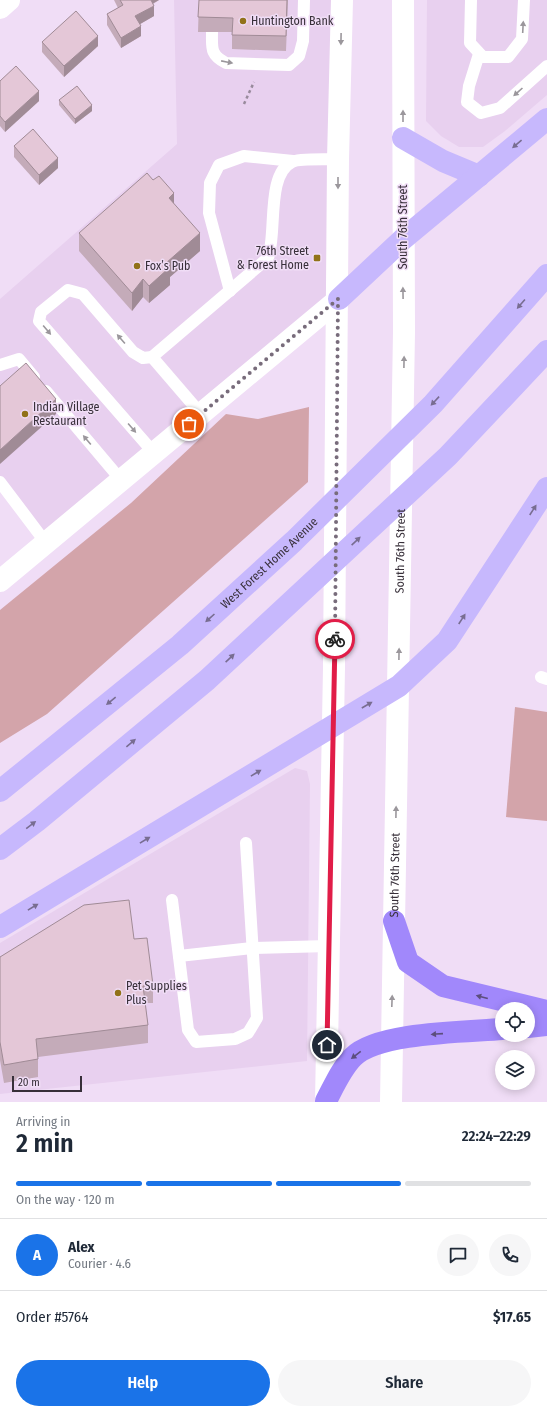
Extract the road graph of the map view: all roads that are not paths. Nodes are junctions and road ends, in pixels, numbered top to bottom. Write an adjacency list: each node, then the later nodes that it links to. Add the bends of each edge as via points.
1 (9, 0): 7 (main road)
2 (304, 0): 8 (lane, one-way to 2, via 212,50 217,59 226,63 289,65 299,56 303,41)
3 (342, 0): 13 (main road, one-way to 13)
4 (403, 0): 12 (main road, South 76th Street, one-way to 4)
5 (471, 0): 9 (lane, via 470,43)
6 (524, 0): 9 (lane, one-way to 6, via 483,58 508,58 522,39)
7 (0, 8)
8 (212, 32)
9 (479, 54): 10 (lane, one-way to 9, via 500,108 481,114 467,102 468,86)
10 (547, 66)
11 (547, 119): 15 (main road, one-way to 15)
12 (403, 138): 15 (main road, via 443,161); 16 (main road, South 76th Street)
13 (338, 159): 14 (lane); 19 (main road, one-way to 19)
14 (293, 161): 18 (lane, via 285,166 276,182 272,247 268,258); 18 (lane, via 244,156 219,165 210,183 209,213)
15 (479, 176): 16 (main road)
16 (403, 239): 19 (main road); 30 (main road, South 76th Street, one-way to 16)
17 (547, 275): 32 (main road, West Forest Home Avenue, one-way to 32, via 433,404 294,541 180,645)
18 (230, 291): 21 (lane)
19 (338, 299): 23 (main road); 31 (main road)
20 (547, 351): 34 (main road, one-way to 20, via 38,821 207,680 448,456)
21 (152, 357): 23 (lane); 24 (lane, one-way to 24, via 143,358 133,352 83,294 68,290 41,312 39,321)
22 (0, 365): 25 (lane, one-way to 22, via 19,359)
23 (200, 414): 24 (main road)
24 (154, 453): 25 (main road)
25 (121, 480): 28 (main road)
26 (1, 483): 28 (lane)
27 (547, 488): 30 (main road, one-way to 27, via 447,641)
28 (46, 543): 29 (main road)
29 (0, 581)
30 (399, 686): 31 (main road, one-way to 30); 36 (main road, South 76th Street, one-way to 30)
31 (333, 725): 37 (main road, one-way to 31); 38 (main road)
32 (0, 792)
33 (246, 843): 39 (lane)
34 (0, 849)
35 (172, 900): 40 (lane)
36 (394, 921): 41 (highway, one-way to 36, via 443,986 408,962); 45 (main road, South 76th Street, one-way to 36)
37 (0, 927)
38 (329, 946): 39 (lane); 47 (main road)
39 (252, 948): 40 (lane); 40 (lane, via 257,1018 248,1033 235,1039 196,1042 188,1030)
40 (179, 956)
41 (547, 1011)
42 (547, 1025): 43 (highway)
43 (535, 1026)
44 (495, 1030): 45 (highway, one-way to 45)
45 (391, 1040): 46 (main road, South 76th Street); 47 (highway, one-way to 47, via 373,1044 354,1056 341,1072)
46 (391, 1095)
47 (326, 1102)

